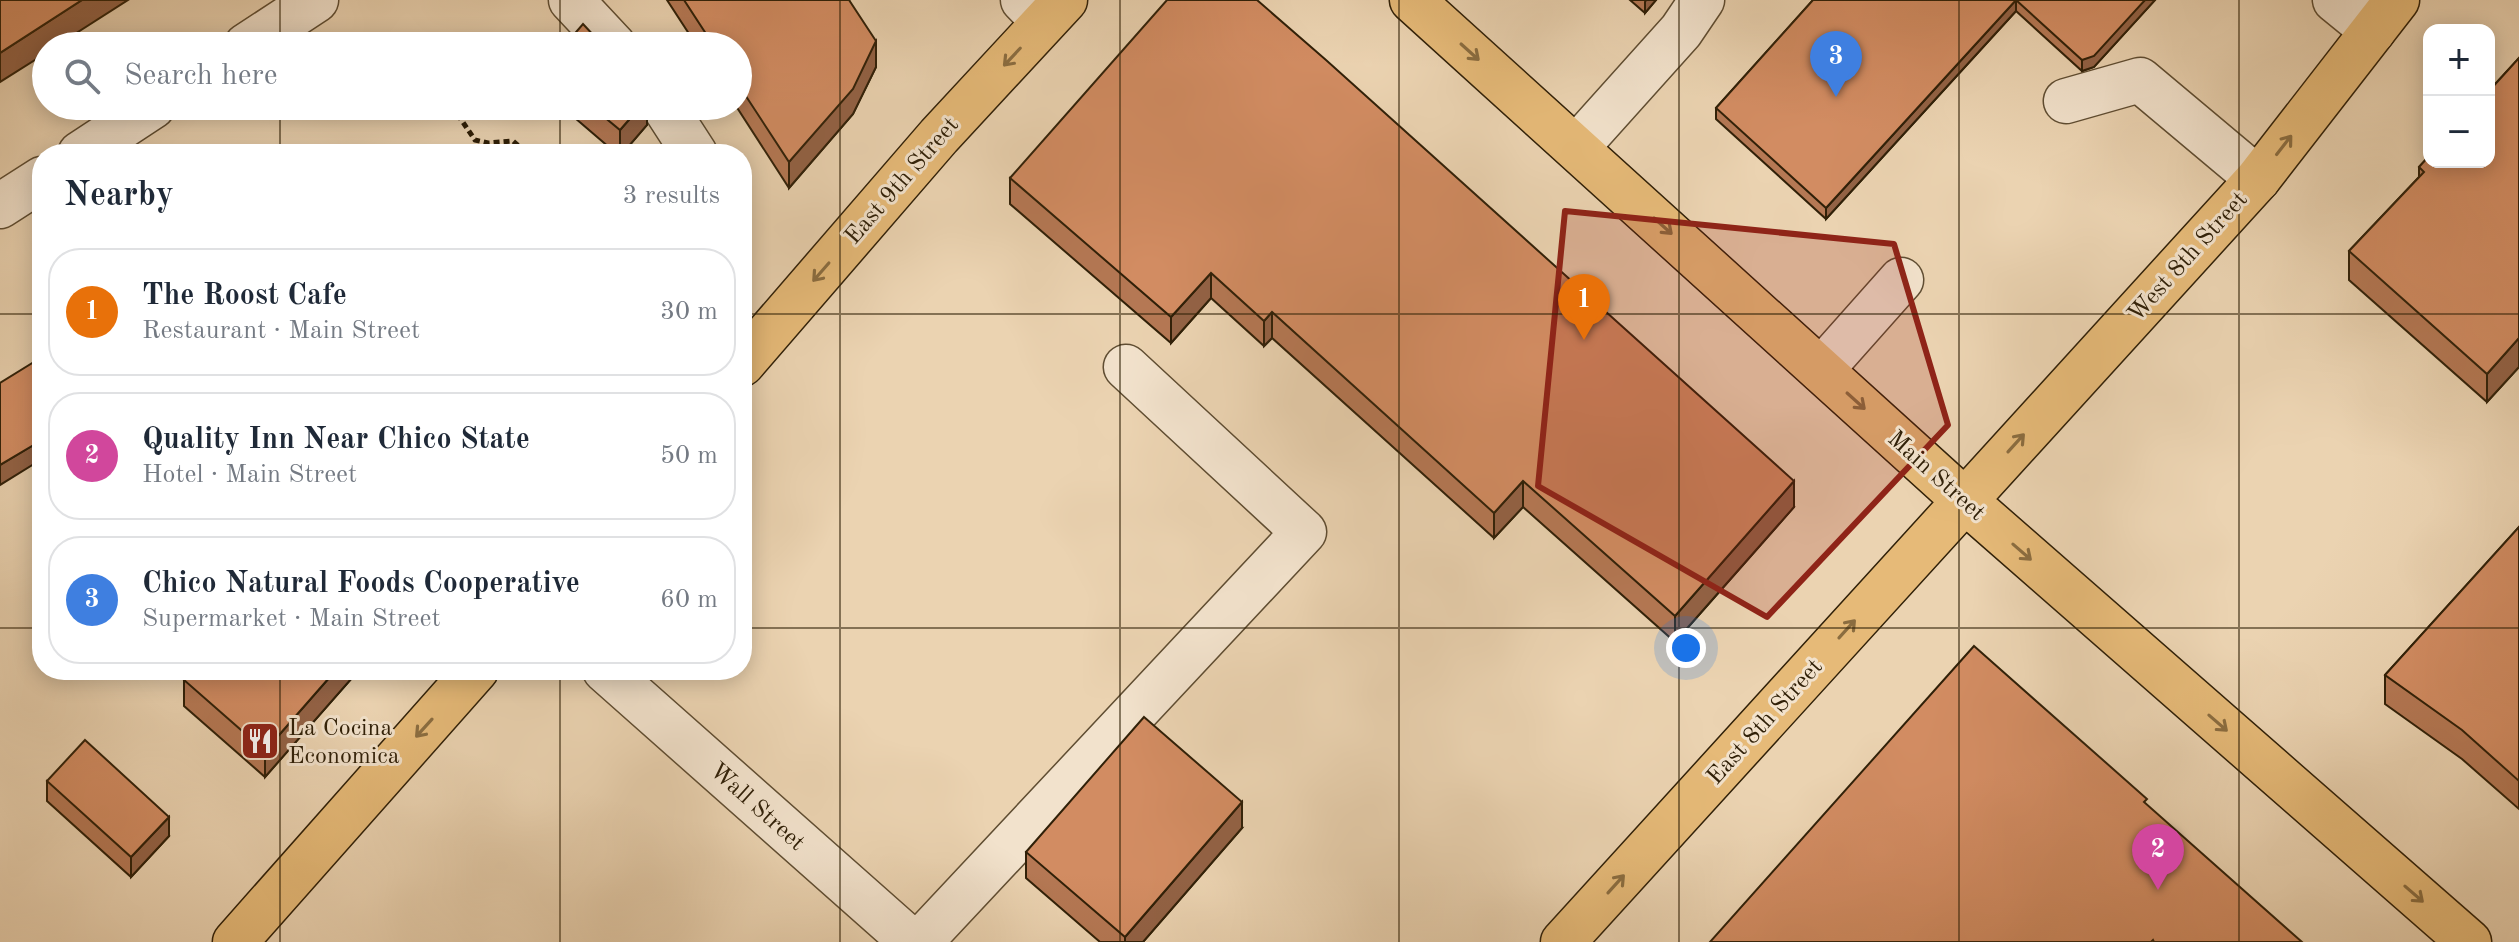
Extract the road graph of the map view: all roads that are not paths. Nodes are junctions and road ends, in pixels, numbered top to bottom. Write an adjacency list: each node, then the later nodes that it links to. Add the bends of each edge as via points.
1 (316, 0): 8 (street)
2 (571, 0): 9 (street)
3 (1412, 0): 15 (main road, Main Street, one-way to 15)
4 (1702, 0): 15 (street, via 1681,31)
5 (2335, 0): 7 (street)
6 (1044, 7): 20 (main road, East 9th Street, one-way to 20)
7 (2391, 8): 16 (main road, West 8th Street, one-way to 7)
8 (267, 32)
9 (601, 32)
10 (2066, 101): 16 (street, via 2140,80)
11 (132, 120): 13 (street)
12 (673, 120): 14 (street)
13 (95, 144)
14 (689, 144)
15 (1576, 148): 22 (main road, Main Street, one-way to 22)
16 (2258, 179): 23 (main road, West 8th Street, one-way to 16)
17 (32, 185): 18 (street)
18 (0, 206)
19 (1901, 280): 22 (street)
20 (752, 352)
21 (1126, 367): 28 (street, via 1304,532)
22 (1821, 370): 23 (main road, Main Street, one-way to 23)
23 (1964, 500): 29 (main road, East 8th Street, one-way to 23); 30 (main road, Main Street, one-way to 30)
24 (467, 680): 26 (main road, one-way to 26)
25 (616, 680): 27 (street, Wall Street)
26 (235, 942)
27 (912, 942)
28 (920, 942)
29 (1563, 942)
30 (2468, 942)

